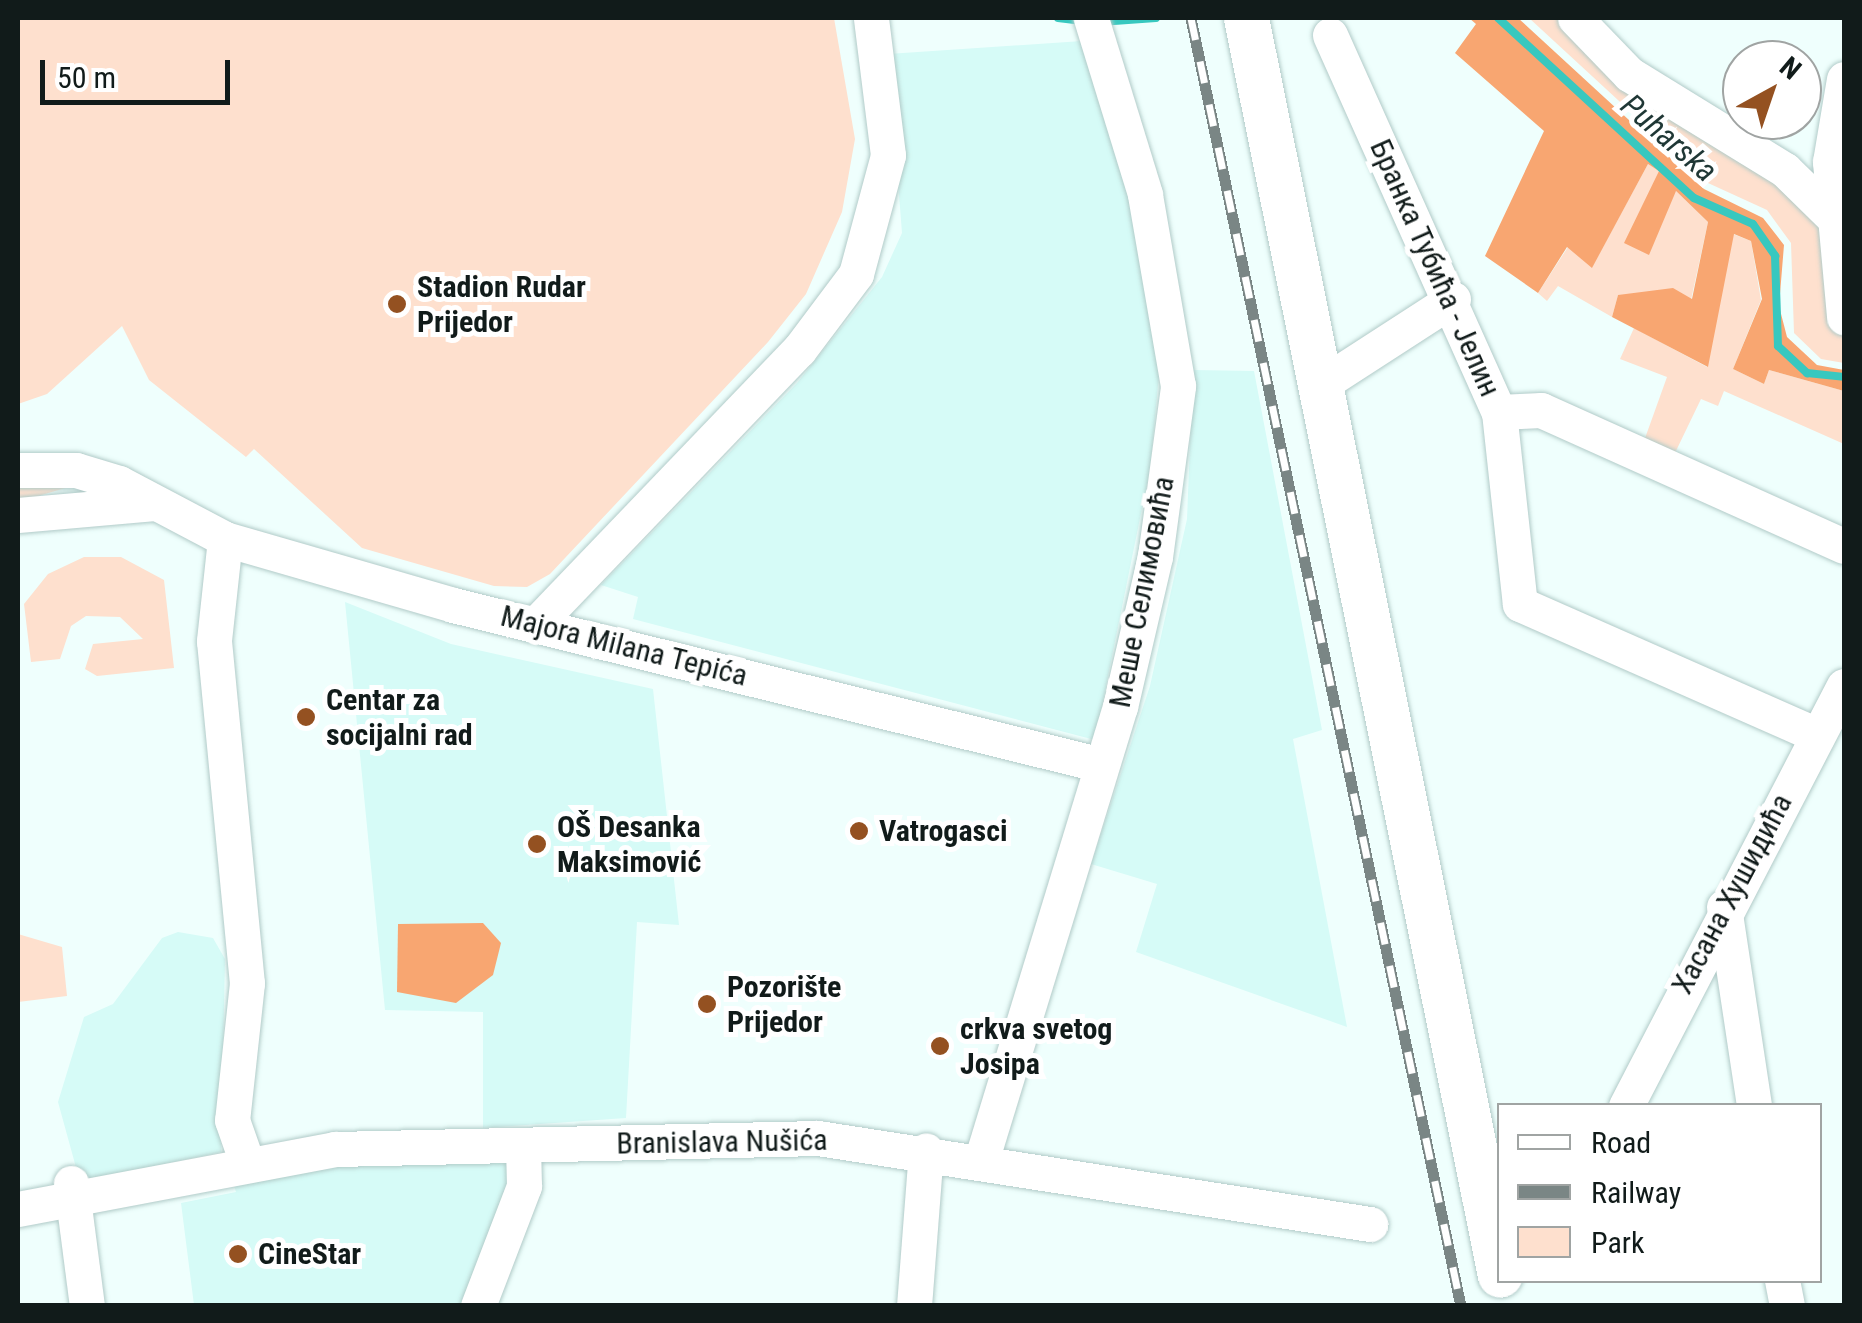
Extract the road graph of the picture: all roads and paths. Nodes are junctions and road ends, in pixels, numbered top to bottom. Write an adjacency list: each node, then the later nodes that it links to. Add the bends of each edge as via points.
1 (870, 18): 17 (street, via 888,155 856,274 799,350)
2 (1092, 18): 20 (street, Меше Селимовића, via 1145,194 1178,386 1155,556)
3 (1576, 18): 7 (street, via 1629,74 1786,170)
4 (1247, 26): 10 (main road)
5 (1330, 35): 8 (street, Бранка Тубића - Јелин)
6 (1844, 79): 7 (street, via 1830,162)
7 (1832, 216): 9 (street)
8 (1453, 299): 10 (street); 11 (street, Бранка Тубића - Јелин)
9 (1844, 317)
10 (1317, 387): 31 (main road)
11 (1498, 412): 16 (street, via 1540,410); 19 (street, Бранка Тубића - Јелин, via 1520,604)
12 (18, 470): 13 (street, Majora Milana Tepića, via 76,470)
13 (154, 503): 14 (street); 15 (street, Majora Milana Tepića)
14 (18, 515)
15 (226, 539): 17 (street, Majora Milana Tepića); 27 (street, via 214,642 248,982 232,1120 235,1149)
16 (1844, 546)
17 (535, 625): 20 (street, Majora Milana Tepića)
18 (1844, 686): 19 (street, Хасана Хушидића)
19 (1817, 735): 21 (street, Хасана Хушидића)
20 (1102, 765): 26 (street, Меше Селимовића)
21 (1724, 907): 22 (street, Хасана Хушидића); 23 (street)
22 (1627, 1103)
23 (1754, 1103)
24 (523, 1145): 25 (street, Branislava Nušića, via 818,1138); 27 (street, Branislava Nušića); 33 (street, via 524,1186)
25 (926, 1150): 26 (street, Branislava Nušića); 34 (street)
26 (982, 1158): 30 (street, Branislava Nušića)
27 (246, 1160): 28 (street, Branislava Nušića)
28 (73, 1193): 29 (street, Branislava Nušića); 32 (street)
29 (18, 1209)
30 (1370, 1224)
31 (1497, 1254)
32 (87, 1306)
33 (478, 1306)
34 (914, 1306)

